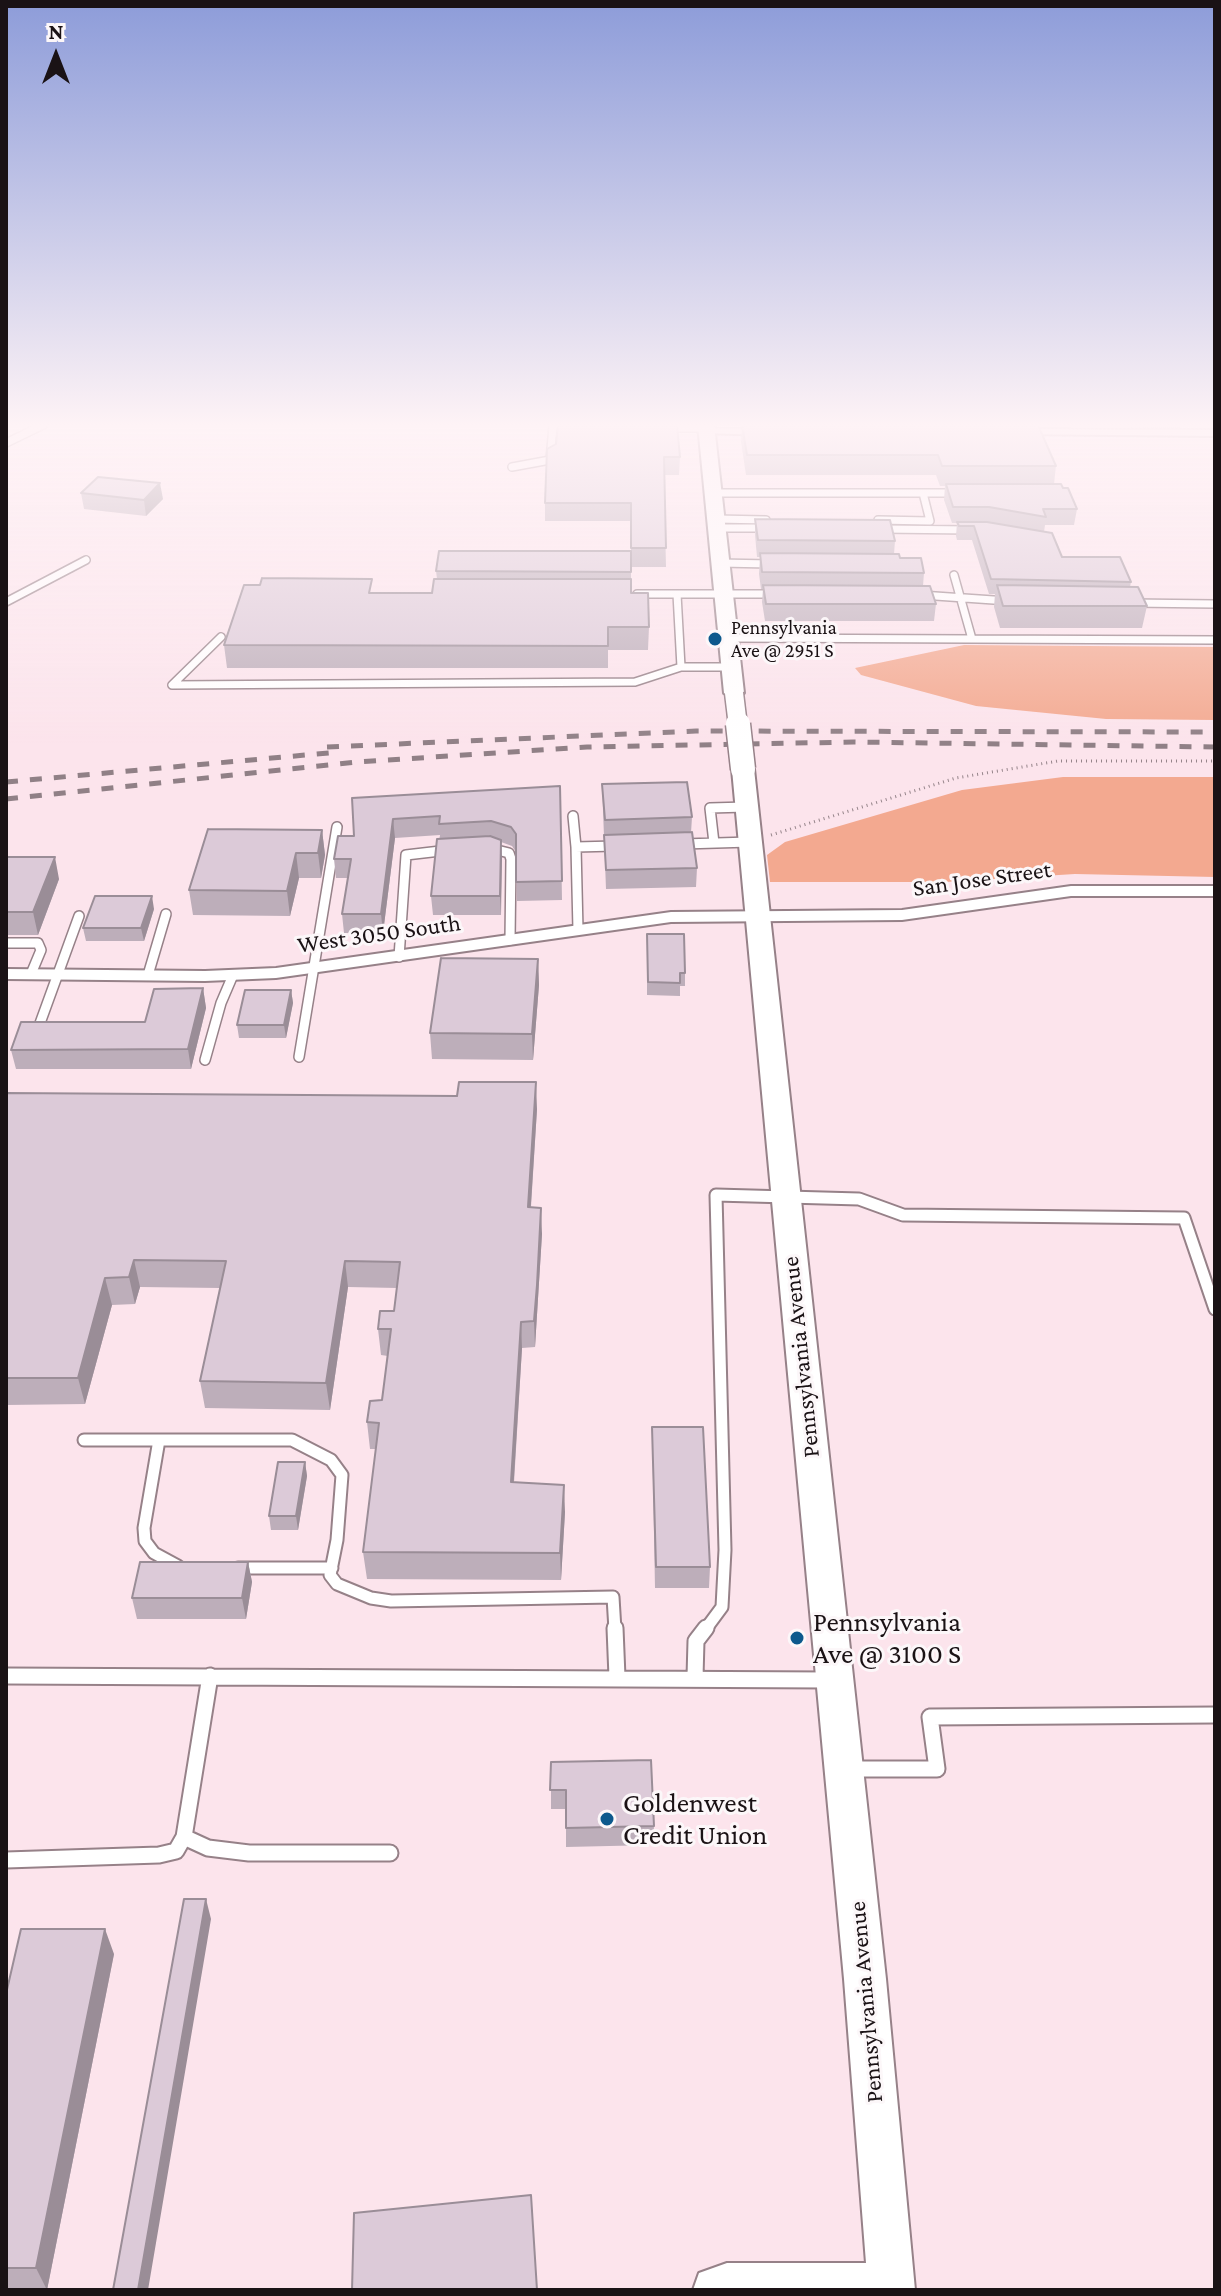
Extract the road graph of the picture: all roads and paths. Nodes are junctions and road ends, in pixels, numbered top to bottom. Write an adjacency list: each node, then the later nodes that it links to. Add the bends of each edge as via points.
1 (717, 532): 3 (street, Pennsylvania Avenue)
2 (86, 560): 13 (lane)
3 (720, 563): 4 (lane); 8 (street, Pennsylvania Avenue)
4 (783, 564)
5 (954, 575): 11 (lane)
6 (631, 594): 7 (lane)
7 (677, 594): 8 (lane); 20 (lane)
8 (723, 594): 9 (lane); 17 (street, Pennsylvania Avenue)
9 (786, 594)
10 (912, 595): 11 (lane)
11 (960, 596): 12 (lane); 18 (lane)
12 (1012, 601)
13 (6, 602)
14 (1121, 603): 15 (lane)
15 (1215, 604)
16 (221, 637): 20 (lane, via 172,685 635,682)
17 (729, 638): 18 (lane); 21 (street, Pennsylvania Avenue)
18 (972, 639): 19 (lane)
19 (1215, 640)
20 (681, 667): 21 (lane)
21 (732, 667): 23 (street, Pennsylvania Avenue, bridge)
22 (1215, 761): 26 (path, via 1058,761 956,778)
23 (746, 807): 26 (street, Pennsylvania Avenue); 27 (lane, via 710,808)
24 (573, 816): 30 (lane)
25 (337, 827): 41 (lane)
26 (750, 842): 27 (lane); 35 (street, Pennsylvania Avenue)
27 (714, 843): 28 (lane)
28 (668, 845)
29 (622, 846): 30 (lane)
30 (576, 847): 37 (lane)
31 (476, 848): 38 (lane, via 509,853)
32 (461, 849): 40 (lane, via 406,855)
33 (1215, 891): 35 (street, San Jose Street, via 1071,891 902,915)
34 (166, 914): 45 (lane)
35 (756, 915): 37 (street, West 3050 South, via 671,917); 50 (street, Pennsylvania Avenue)
36 (79, 916): 44 (lane)
37 (578, 930): 38 (street, West 3050 South)
38 (510, 940): 40 (street, West 3050 South)
39 (6, 943): 43 (lane, via 38,943 41,950)
40 (399, 957): 41 (street, West 3050 South)
41 (314, 968): 46 (street, West 3050 South); 48 (lane)
42 (6, 974): 43 (street, West 3050 South)
43 (31, 974): 44 (street, West 3050 South)
44 (57, 975): 45 (street, West 3050 South); 47 (lane)
45 (148, 975): 46 (street, West 3050 South)
46 (233, 975): 49 (lane)
47 (39, 1026)
48 (299, 1057)
49 (205, 1060)
50 (785, 1195): 51 (lane, via 859,1199 903,1215 1184,1218); 60 (lane, via 716,1195 725,1550 722,1607 696,1641); 61 (street, Pennsylvania Avenue)
51 (1215, 1309)
52 (84, 1440): 53 (lane)
53 (159, 1440): 54 (lane, via 145,1541 168,1563); 56 (lane, via 292,1440 331,1460 342,1475)
54 (191, 1567)
55 (221, 1568): 56 (lane)
56 (332, 1568): 59 (lane, via 337,1584 391,1601 613,1597)
57 (6, 1676): 58 (lane)
58 (210, 1676): 59 (lane); 64 (lane)
59 (617, 1677): 60 (lane)
60 (695, 1677): 61 (lane)
61 (834, 1681): 63 (street, Pennsylvania Avenue)
62 (1215, 1715): 63 (lane, via 930,1717 937,1769)
63 (842, 1769): 67 (street, Pennsylvania Avenue)
64 (184, 1837): 65 (lane, via 208,1848 249,1853); 66 (lane, via 176,1851 159,1855)
65 (390, 1853)
66 (6, 1860)
67 (892, 2288): 68 (street)
68 (716, 2290)

